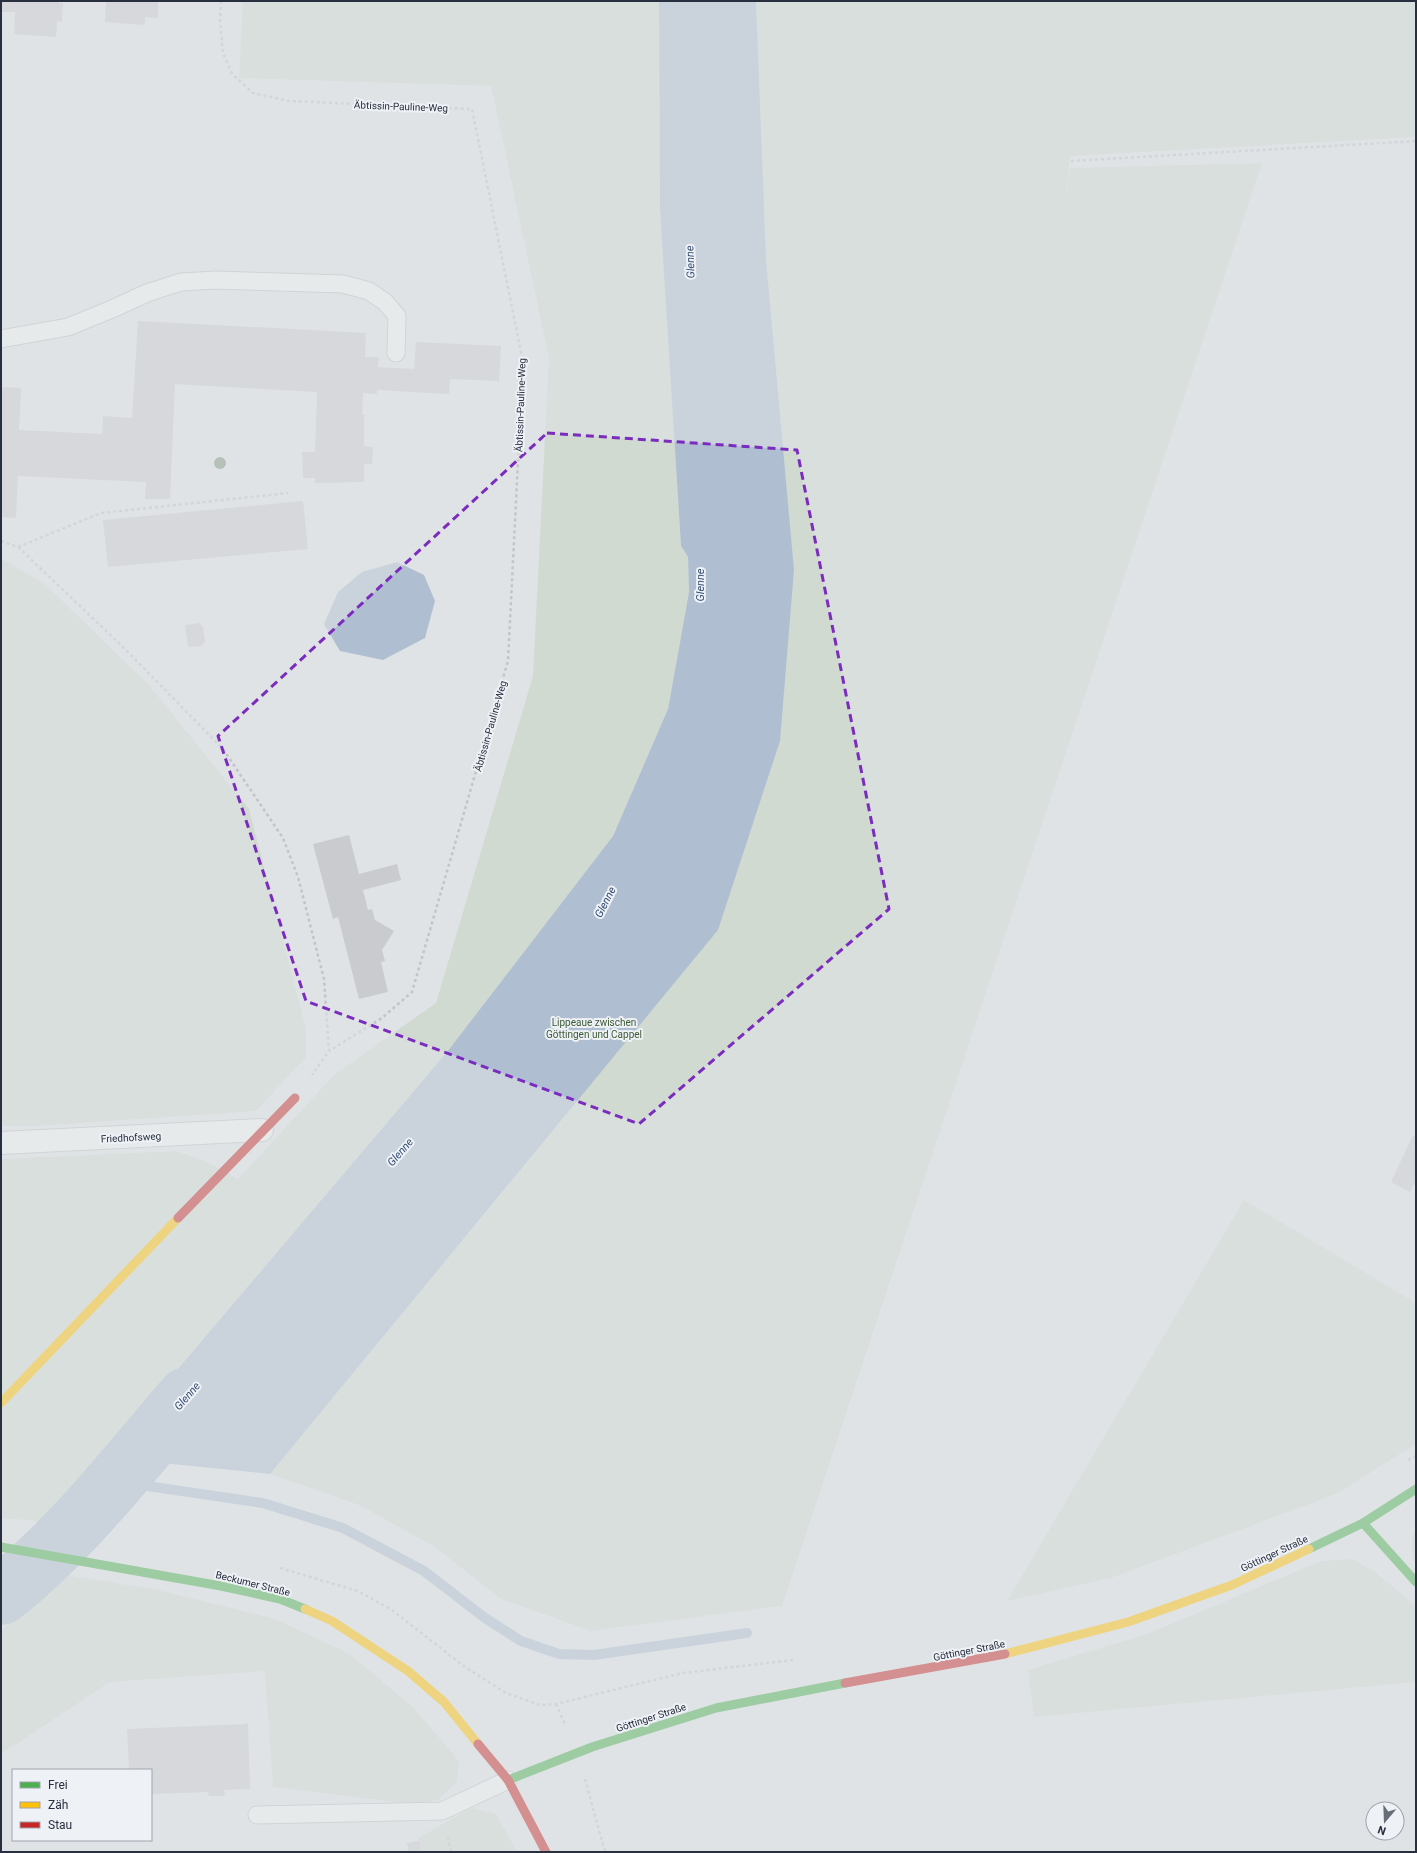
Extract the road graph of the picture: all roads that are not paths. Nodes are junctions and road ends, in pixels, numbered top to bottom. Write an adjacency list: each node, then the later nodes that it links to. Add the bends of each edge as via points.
1 (1, 339): 2 (lane, via 68,327 147,293 181,282 216,280 343,284 369,291 385,302 397,316)
2 (396, 353)
3 (295, 1098): 4 (main road)
4 (262, 1130): 5 (street, Friedhofsweg); 6 (main road)
5 (1, 1143)
6 (1, 1403)
7 (1416, 1489): 8 (main road, Göttinger Straße)
8 (1363, 1523): 10 (main road); 11 (main road, Göttinger Straße, via 1232,1584 1128,1622 1023,1650 716,1708 592,1747)
9 (1, 1547): 11 (main road, Beckumer Straße, via 222,1586 280,1599 332,1621 408,1671 444,1702)
10 (1416, 1582)
11 (508, 1780): 12 (lane, via 442,1811); 13 (main road, Beckumer Straße)
12 (257, 1815)
13 (546, 1852)

